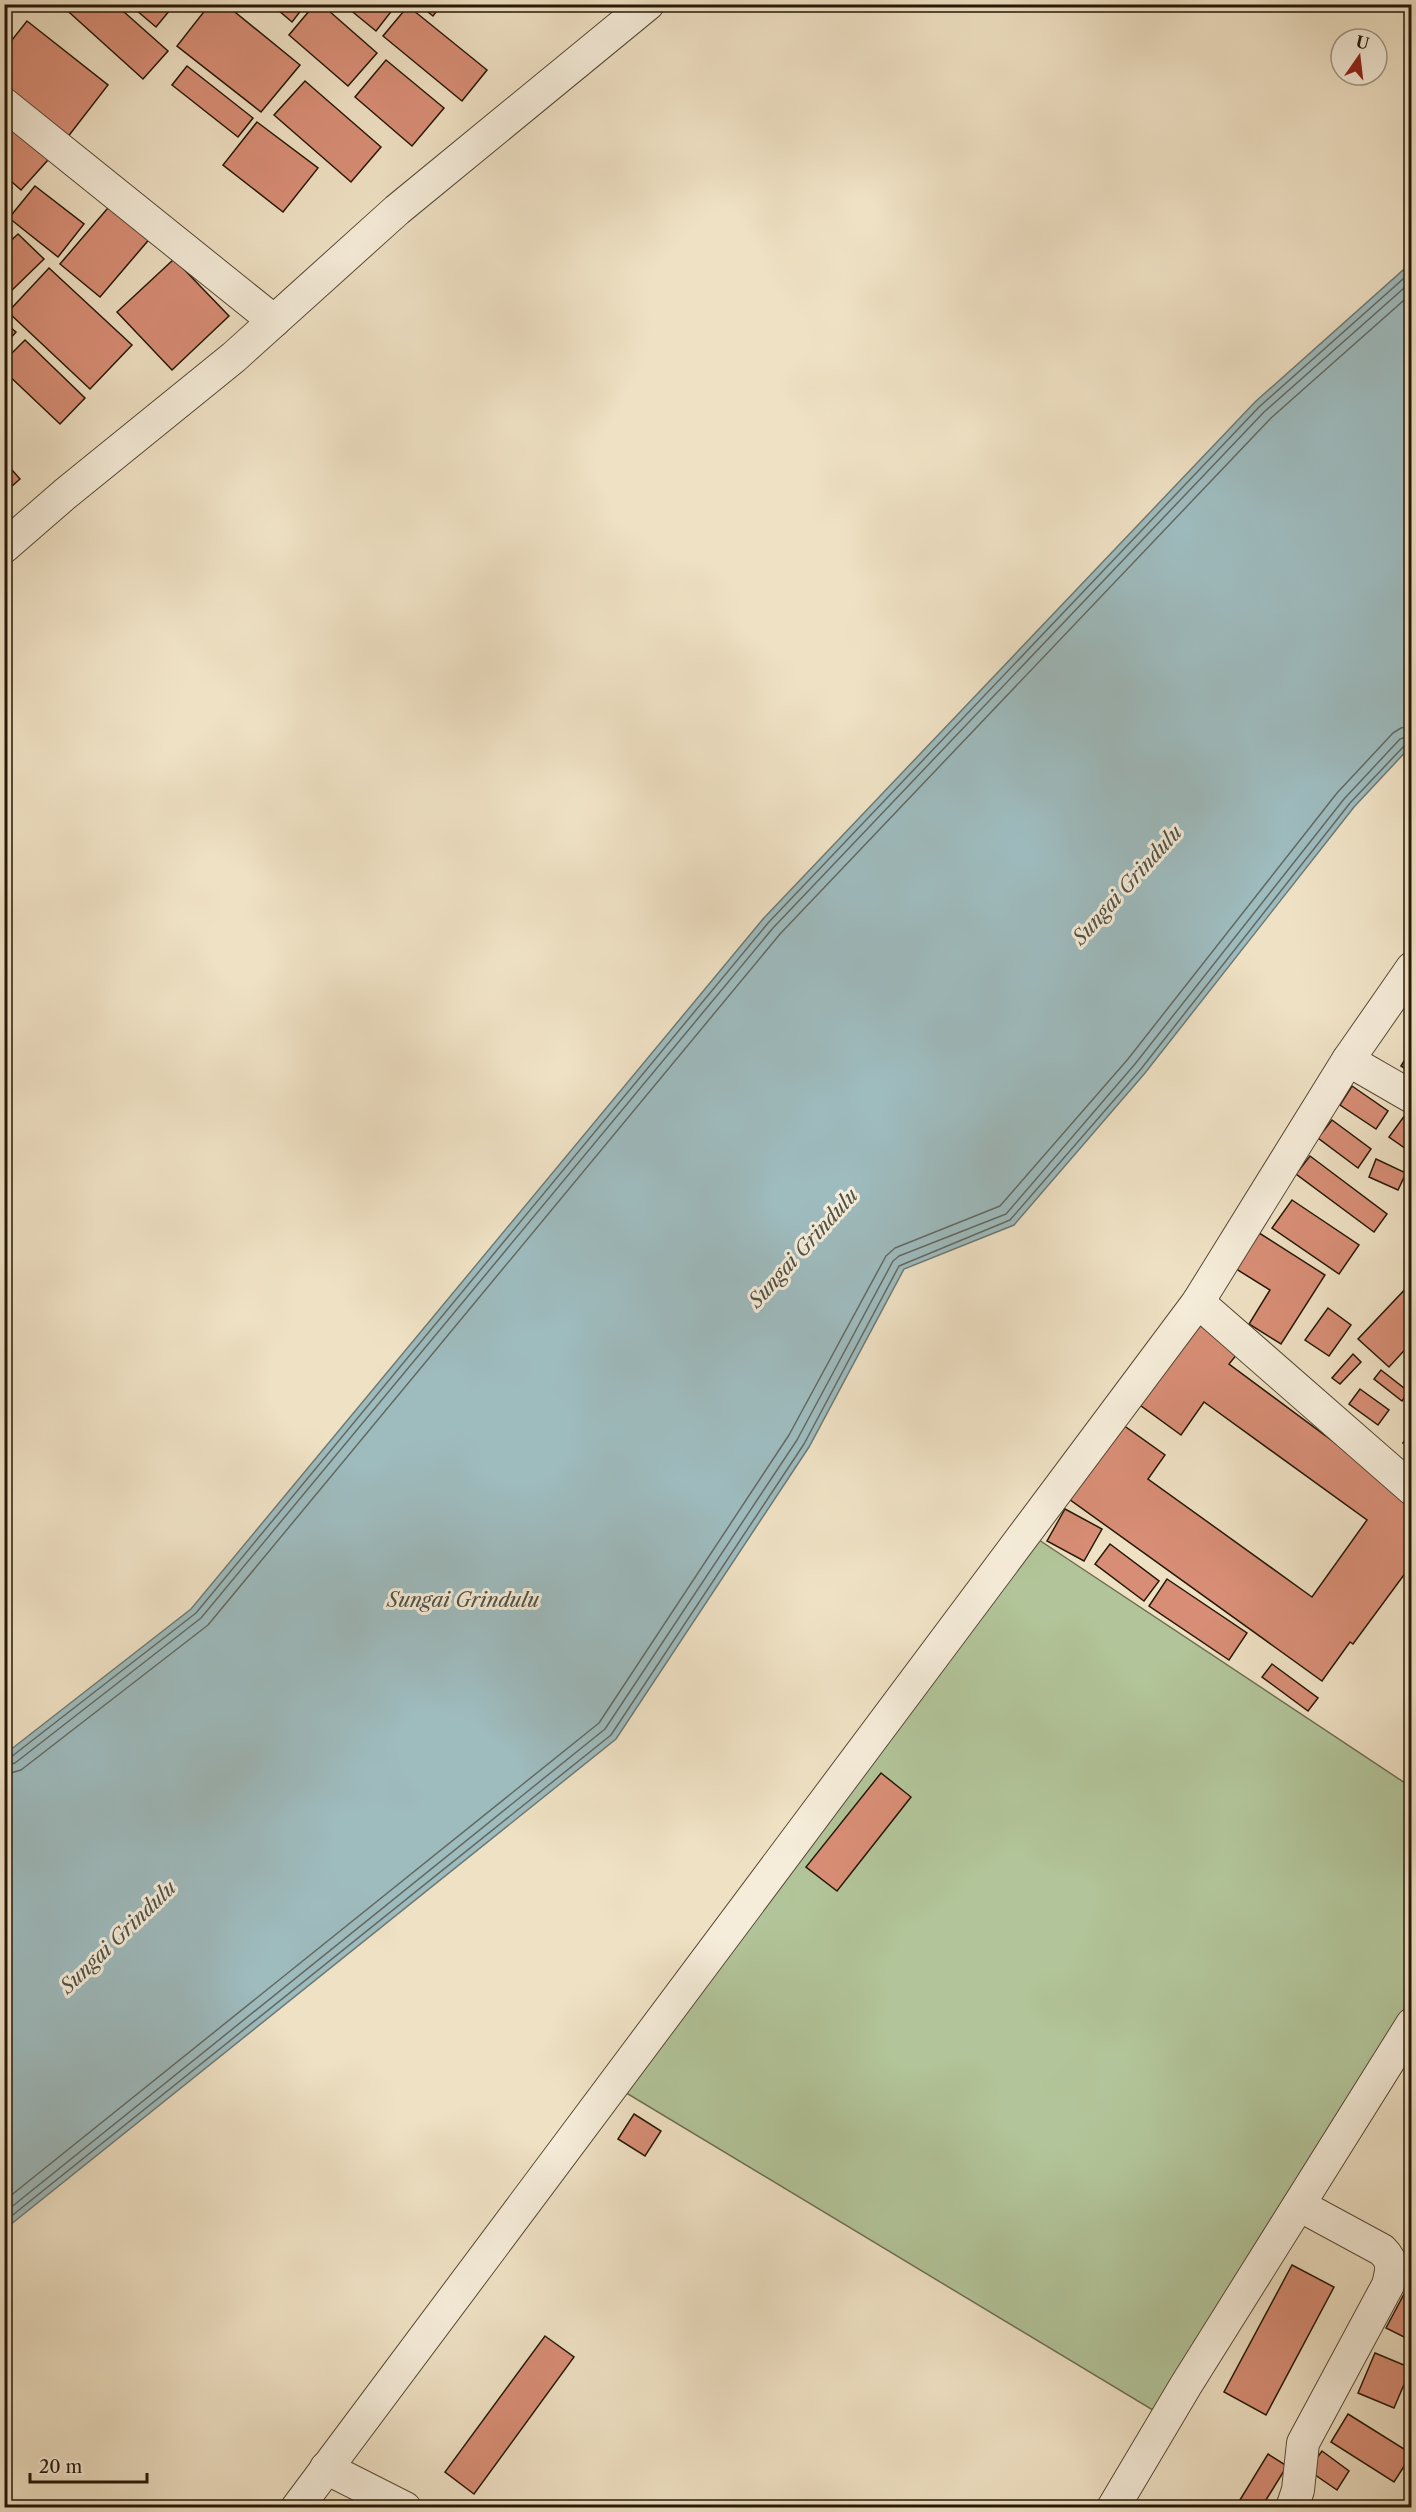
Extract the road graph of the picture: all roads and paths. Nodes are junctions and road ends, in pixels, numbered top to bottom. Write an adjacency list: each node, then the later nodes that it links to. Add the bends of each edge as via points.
1 (648, 4): 3 (street, via 397,210)
2 (4, 104): 3 (street)
3 (274, 321): 4 (street)
4 (4, 547)
5 (1412, 968): 6 (street)
6 (1347, 1060): 7 (street); 8 (street)
7 (1412, 1097)
8 (1198, 1302): 9 (street); 12 (street)
9 (1412, 1489)
10 (1412, 2024): 11 (street)
11 (1299, 2205): 15 (street); 16 (street, via 1382,2250 1393,2266 1388,2285 1303,2443)
12 (326, 2468): 13 (street); 14 (street)
13 (297, 2508)
14 (405, 2508)
15 (1113, 2508)
16 (1292, 2508)

